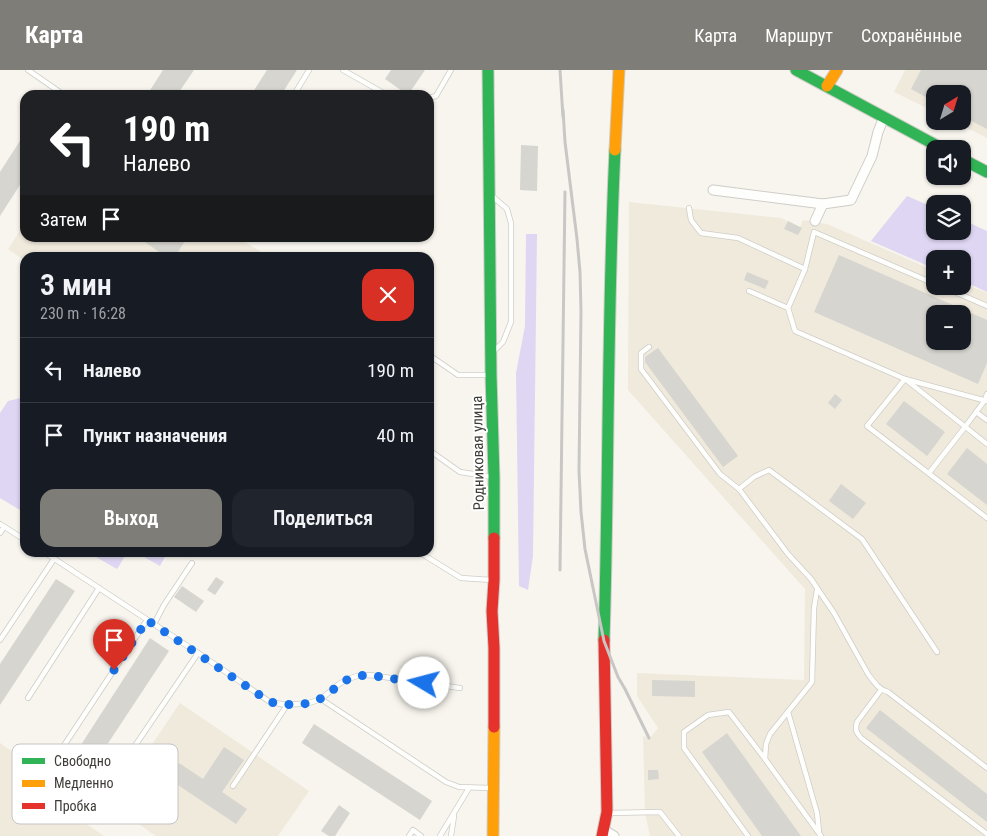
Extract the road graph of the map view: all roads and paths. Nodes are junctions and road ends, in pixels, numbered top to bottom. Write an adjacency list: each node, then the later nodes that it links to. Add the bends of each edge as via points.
1 (28, 70): 10 (lane)
2 (310, 70): 11 (lane)
3 (343, 70): 12 (lane)
4 (450, 70): 13 (lane)
5 (488, 70): 19 (street, Родниковая улица)
6 (619, 70): 75 (street, via 611,226 604,641)
7 (796, 70): 9 (street)
8 (837, 70): 9 (street)
9 (827, 86): 14 (street)
10 (57, 90)
11 (297, 90)
12 (379, 90)
13 (434, 97)
14 (884, 117): 15 (street); 20 (street, via 872,156 850,200)
15 (926, 140)
16 (971, 164): 17 (street)
17 (987, 172)
18 (713, 190): 20 (street)
19 (489, 193): 31 (street, Родниковая улица); 31 (lane, via 507,209 511,223 511,322 503,342)
20 (823, 204): 22 (street)
21 (689, 208): 24 (lane, via 691,220 701,233 738,238)
22 (815, 221): 23 (lane)
23 (814, 232): 24 (lane); 25 (lane)
24 (805, 269): 29 (lane)
25 (926, 280)
26 (749, 291): 29 (lane)
27 (962, 295): 28 (lane)
28 (987, 306)
29 (788, 308): 34 (lane, via 796,331)
30 (649, 347): 44 (lane, via 640,353 640,368 720,474)
31 (490, 354): 33 (street, Родниковая улица)
32 (434, 358): 33 (lane, via 458,375)
33 (491, 375): 43 (street, Родниковая улица)
34 (905, 379): 36 (lane); 39 (lane); 42 (lane, via 867,426)
35 (987, 394): 36 (lane)
36 (986, 400): 37 (lane)
37 (976, 412): 38 (lane); 39 (lane)
38 (987, 420)
39 (965, 427): 40 (lane); 42 (lane)
40 (987, 444)
41 (434, 454): 43 (lane, via 460,472)
42 (929, 473): 45 (lane)
43 (494, 477): 53 (street, Родниковая улица)
44 (739, 489): 55 (lane); 59 (lane, via 769,470 862,539)
45 (987, 518)
46 (2, 525): 47 (lane); 48 (lane)
47 (0, 533)
48 (20, 537)
49 (51, 557): 51 (lane)
50 (427, 557): 53 (lane, via 462,578)
51 (54, 559): 54 (lane); 58 (lane)
52 (192, 563): 57 (lane)
53 (494, 580): 73 (street, Родниковая улица)
54 (99, 588): 56 (lane); 63 (lane)
55 (817, 590): 62 (lane, via 834,613 874,684); 66 (lane, via 812,682)
56 (147, 620): 57 (lane); 67 (lane)
57 (154, 624): 60 (lane)
58 (0, 640)
59 (937, 652)
60 (198, 654): 65 (lane, via 270,702); 68 (lane)
61 (460, 688): 64 (lane, via 357,676 339,684)
62 (881, 690): 70 (lane, via 888,692); 78 (lane, via 857,722 857,733)
63 (28, 698)
64 (321, 699): 65 (lane); 72 (lane, via 446,782)
65 (287, 705): 71 (lane)
66 (788, 712): 69 (lane, via 770,734); 77 (lane)
67 (65, 744)
68 (136, 744)
69 (765, 759): 77 (lane); 85 (lane, via 729,712 708,715 684,732 684,748)
70 (987, 768)
71 (233, 786)
72 (469, 788): 73 (lane); 74 (lane)
73 (494, 788): 83 (street, Родниковая улица)
74 (454, 812): 81 (lane); 82 (lane)
75 (606, 812): 76 (street); 84 (lane, via 660,812)
76 (607, 834)
77 (820, 834)
78 (987, 834)
79 (409, 836): 80 (lane, via 413,830)
80 (421, 836)
81 (440, 836)
82 (451, 836)
83 (493, 836)
84 (679, 836)
85 (748, 836)

